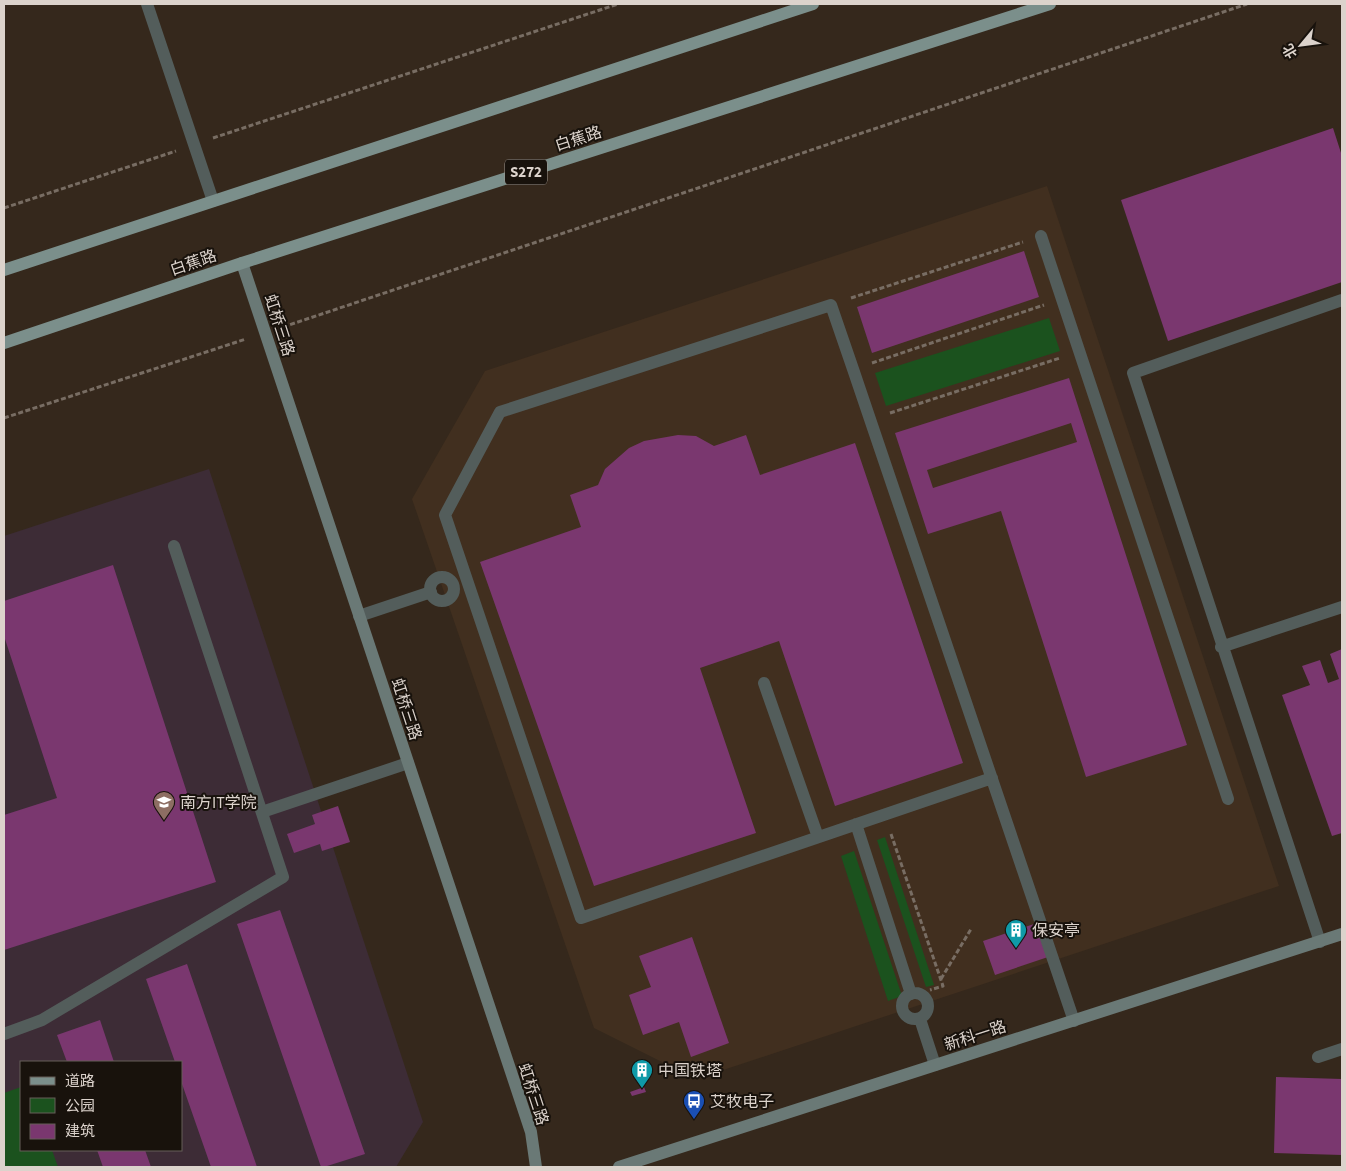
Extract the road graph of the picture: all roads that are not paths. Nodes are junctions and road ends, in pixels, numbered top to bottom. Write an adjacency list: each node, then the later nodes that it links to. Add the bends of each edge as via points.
1 (147, 4): 5 (street)
2 (813, 4): 4 (main road)
3 (1050, 4): 7 (main road, 白蕉路 / S272)
4 (783, 8): 5 (main road)
5 (213, 202): 8 (main road)
6 (1041, 236): 20 (street)
7 (242, 262): 10 (main road, 白蕉路 / S272); 15 (street, 虹桥三路)
8 (4, 270)
9 (1342, 300): 16 (street, via 1133,373)
10 (4, 343)
11 (174, 546): 21 (street)
12 (460, 583): 13 (street, via 438,578 431,584); 13 (street, via 446,601 435,599); 19 (street, via 445,514 500,412 831,305); 23 (street, via 581,918)
13 (431, 592): 15 (street)
14 (1342, 606): 16 (street)
15 (360, 616): 18 (street, 虹桥三路)
16 (1221, 647): 25 (street)
17 (764, 683): 23 (street)
18 (408, 762): 21 (street); 33 (street, 虹桥三路, via 530,1132)
19 (992, 778): 22 (street); 28 (street)
20 (1228, 799)
21 (262, 812): 29 (street, via 283,877 42,1020)
22 (856, 824): 23 (street); 26 (street)
23 (818, 837)
24 (1342, 934): 25 (street, 新科一路)
25 (1320, 942): 28 (street, 新科一路)
26 (911, 994): 27 (street, via 920,994 927,1000 927,1013); 27 (street, via 904,998 903,1010 911,1019)
27 (920, 1019): 32 (street)
28 (1074, 1020): 32 (street, 新科一路)
29 (4, 1034)
30 (1342, 1049): 31 (street)
31 (1318, 1057)
32 (935, 1065): 34 (street, 新科一路)
33 (536, 1167)
34 (619, 1167)

